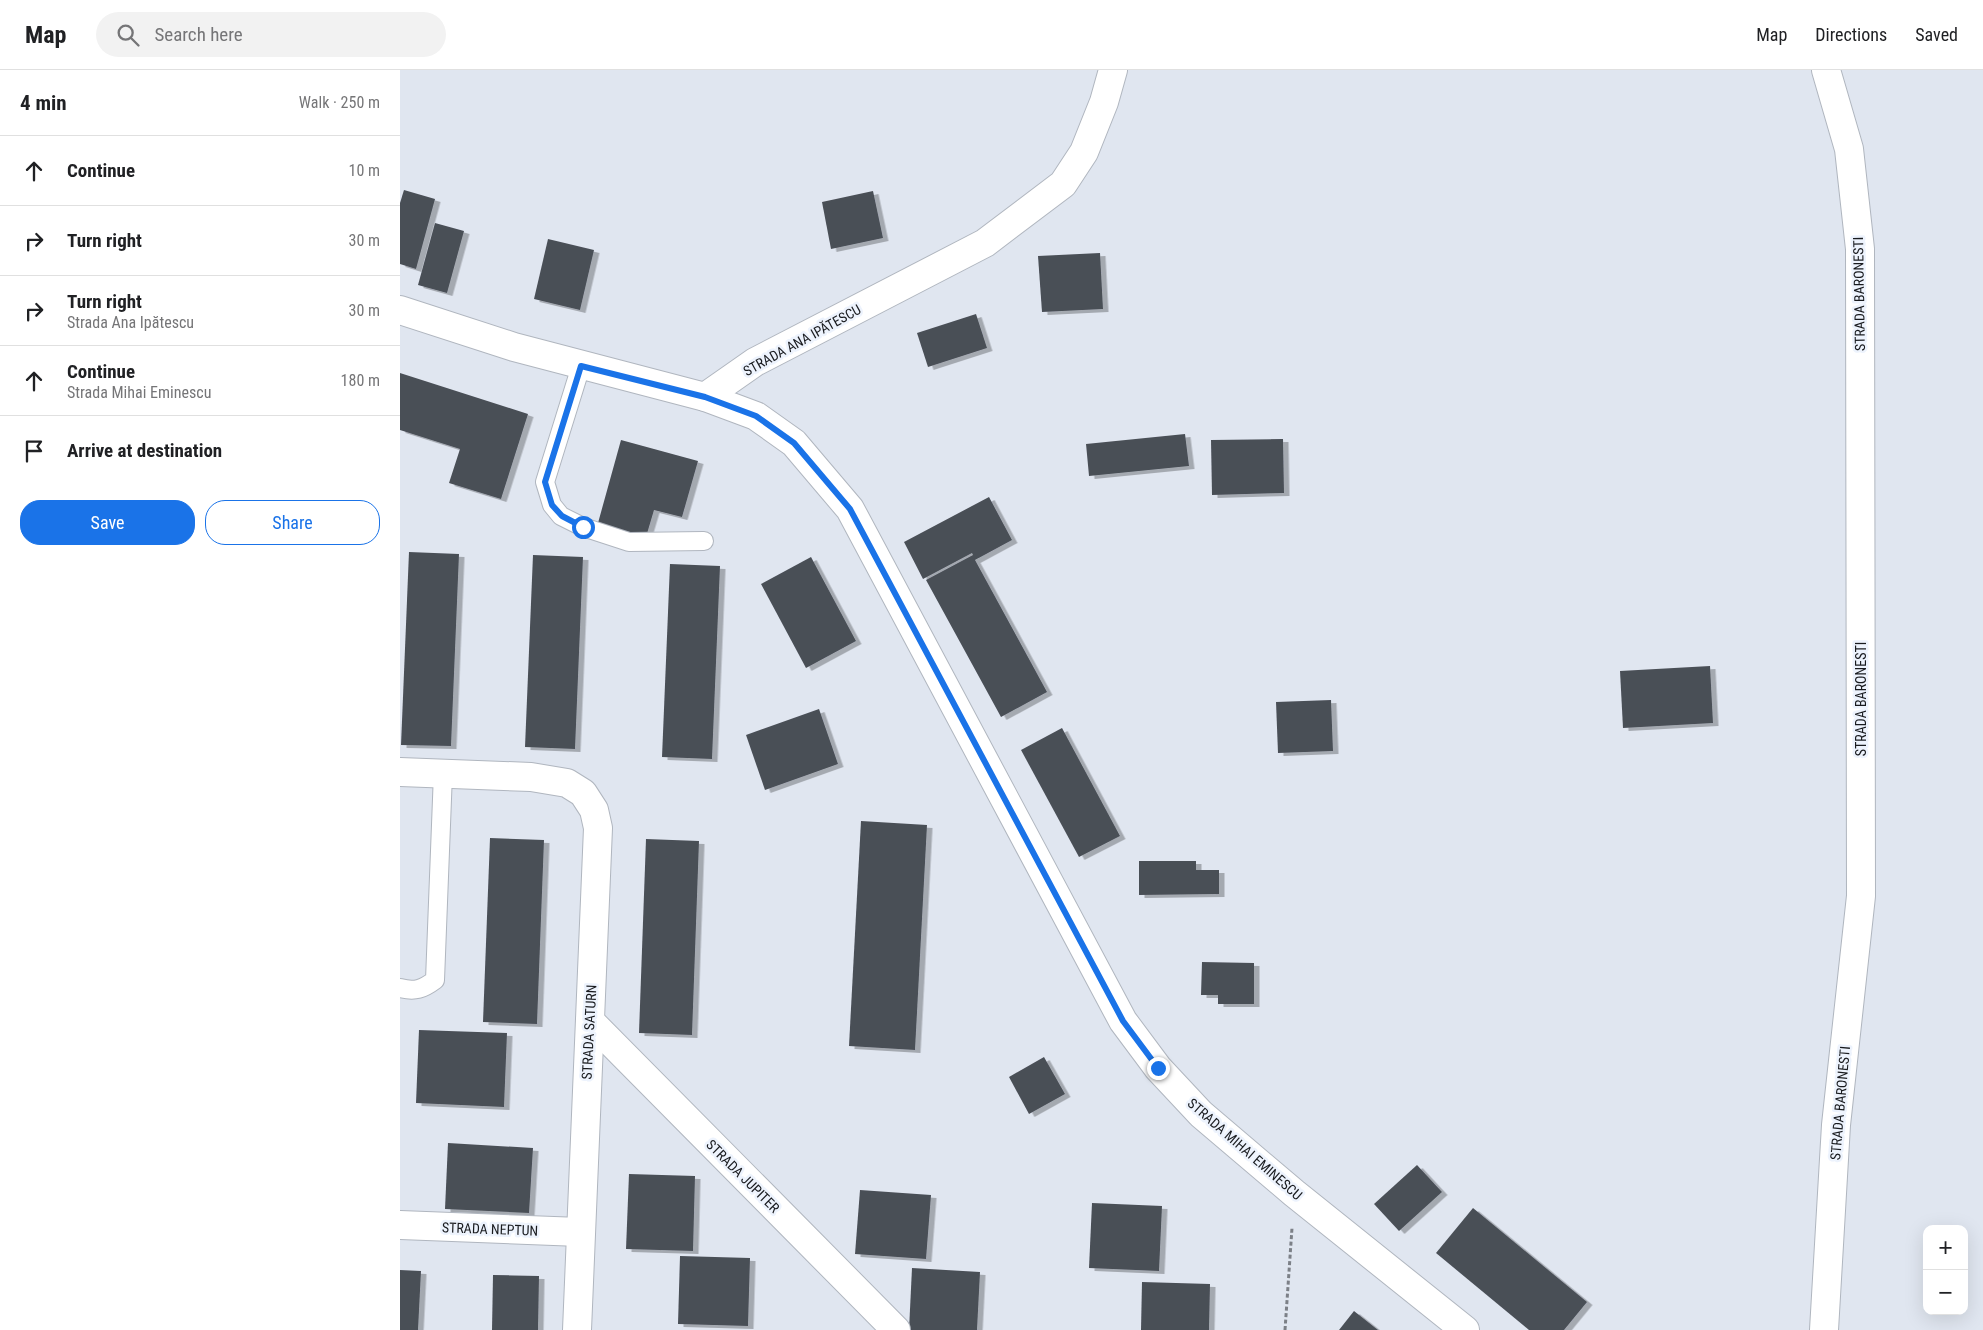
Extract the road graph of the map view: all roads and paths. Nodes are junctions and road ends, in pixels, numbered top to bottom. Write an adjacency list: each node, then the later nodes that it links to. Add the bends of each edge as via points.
1 (1113, 70): 5 (street, STRADA ANA IPĂTESCU, via 1084,152 1063,184 985,243 756,362)
2 (1826, 70): 18 (street, STRADA BARONESTI, via 1848,149 1860,249 1861,896 1836,1125)
3 (400, 310): 4 (street)
4 (581, 366): 5 (street); 6 (lane, via 545,482 552,505 562,516 583,527 629,542)
5 (705, 397): 11 (street, STRADA MIHAI EMINESCU, via 756,416 794,443 850,509 1123,1021 1158,1068 1201,1114)
6 (704, 541)
7 (400, 772): 8 (street, STRADA SATURN)
8 (443, 773): 9 (lane, via 436,980 423,989); 10 (street, STRADA SATURN, via 531,776 567,783 583,793 594,810 598,828)
9 (400, 988)
10 (590, 1021): 13 (street, STRADA SATURN); 15 (street, STRADA JUPITER)
11 (1294, 1193): 16 (path); 17 (street, STRADA MIHAI EMINESCU)
12 (400, 1225): 13 (street, STRADA NEPTUN)
13 (580, 1232): 14 (street, STRADA SATURN)
14 (577, 1330)
15 (896, 1330)
16 (1285, 1330)
17 (1465, 1330)
18 (1824, 1330)

